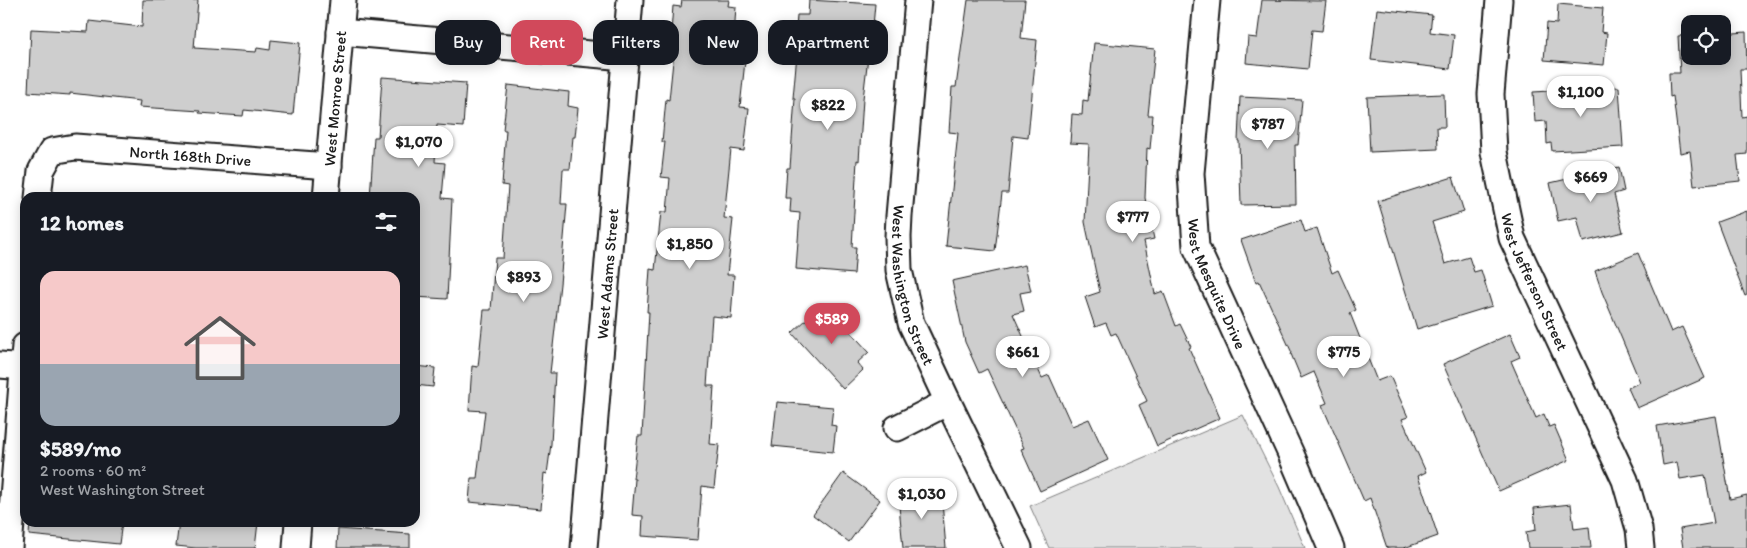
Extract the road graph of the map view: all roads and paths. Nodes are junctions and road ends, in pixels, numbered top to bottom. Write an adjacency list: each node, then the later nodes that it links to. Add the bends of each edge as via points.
1 (343, 0): 7 (street, West Monroe Street)
2 (630, 0): 6 (street, West Adams Street)
3 (918, 0): 14 (street, West Washington Street, via 899,216 899,270 911,323)
4 (1207, 0): 21 (street, West Mesquite Drive, via 1191,173 1196,247)
5 (1499, 0): 22 (street, West Jefferson Street, via 1491,94 1494,152 1512,238 1625,480)
6 (628, 20)
7 (340, 32): 8 (street); 10 (street, West Monroe Street)
8 (593, 54)
9 (624, 65): 19 (street, West Adams Street)
10 (328, 166): 11 (street, North 168th Drive, via 75,147 52,151 41,171); 12 (street, West Monroe Street)
11 (39, 192)
12 (326, 192)
13 (16, 360): 17 (street)
14 (948, 402): 15 (street); 20 (street, West Washington Street)
15 (896, 428)
16 (298, 527): 18 (street)
17 (9, 548)
18 (296, 548)
19 (584, 548)
20 (1019, 548)
21 (1331, 548)
22 (1641, 548)

